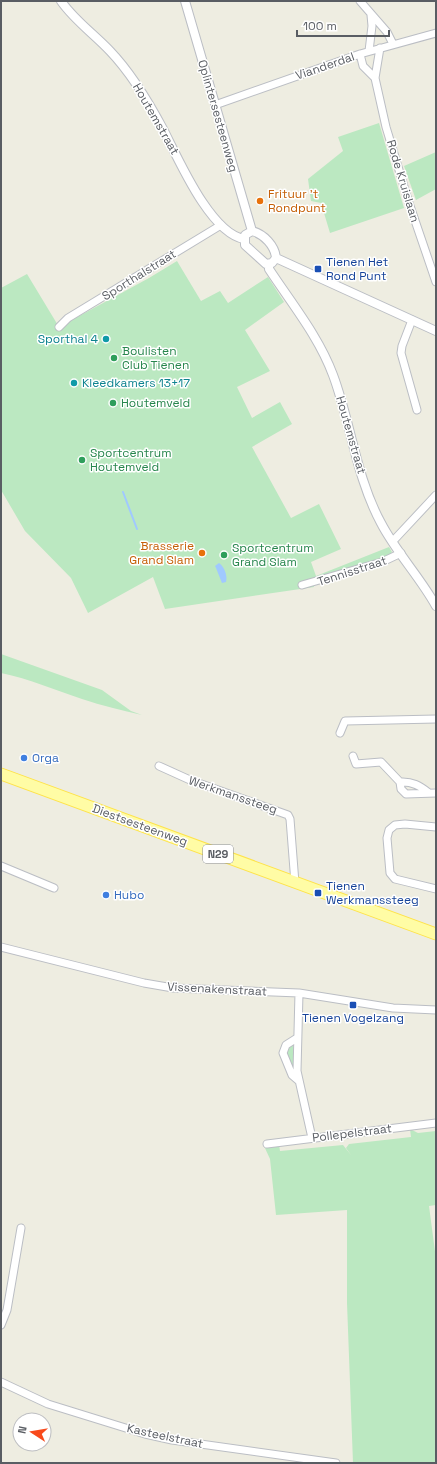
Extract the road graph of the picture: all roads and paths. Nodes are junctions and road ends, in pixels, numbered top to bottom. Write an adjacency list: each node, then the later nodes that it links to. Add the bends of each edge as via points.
1 (61, 1): 12 (street, Houtemstraat, via 136,82 201,200)
2 (185, 1): 11 (street, Oplintersesteenweg)
3 (360, 1): 4 (street)
4 (371, 14): 6 (street, via 387,32); 8 (street)
5 (436, 33): 6 (street, Vianderdal)
6 (392, 44): 7 (street, Vianderdal)
7 (380, 48): 8 (street, Vianderdal); 10 (street, Rode Kruislaan)
8 (369, 51): 9 (street, Vianderdal)
9 (360, 54): 10 (street, Rode Kruislaan, via 363,66); 11 (street, Vianderdal)
10 (374, 78): 17 (street, Rode Kruislaan, via 386,127)
11 (215, 105): 13 (street, Oplintersesteenweg)
12 (221, 225): 14 (street, Houtemstraat, via 236,237); 19 (street, Sporthalstraat, via 68,318)
13 (252, 231): 14 (street, via 245,235); 15 (street, via 267,240)
14 (244, 239): 16 (street, Houtemstraat, via 249,250)
15 (276, 258): 16 (street); 18 (street)
16 (269, 264): 23 (street, Houtemstraat, via 269,269 324,352 370,498 381,523)
17 (436, 282)
18 (412, 320): 20 (street); 21 (street, via 401,353)
19 (59, 327)
20 (435, 329)
21 (417, 410)
22 (436, 495): 23 (street)
23 (393, 541): 24 (street, Houtemstraat)
24 (401, 553): 25 (street, Tennisstraat, via 382,562); 26 (street, Houtemstraat)
25 (302, 585)
26 (436, 606)
27 (436, 719): 28 (street, via 345,721)
28 (340, 733)
29 (353, 756): 32 (street, via 356,764 381,762)
30 (159, 766): 36 (street, Werkmanssteeg, via 190,780 288,815)
31 (1, 774): 36 (main road, Diestsesteenweg / N29)
32 (400, 782): 33 (street, via 410,782); 33 (street, via 401,789 406,794)
33 (432, 793)
34 (436, 827): 38 (street, via 395,825 389,830 387,838 390,873 396,879)
35 (1, 866): 37 (street)
36 (295, 882): 39 (main road, Diestsesteenweg / N29)
37 (54, 888)
38 (436, 889)
39 (436, 934)
40 (1, 947): 41 (street, Vissenakenstraat, via 152,985)
41 (299, 993): 42 (street, Vissenakenstraat, via 393,1008); 43 (street)
42 (436, 1010)
43 (297, 1038): 44 (street, via 297,1071); 44 (street, via 286,1045 283,1053 292,1075)
44 (300, 1082): 46 (street)
45 (436, 1123): 46 (street, Pollepelstraat)
46 (312, 1138): 47 (street, Pollepelstraat)
47 (267, 1144)
48 (21, 1228): 49 (street, via 7,1310)
49 (1, 1325)
50 (1, 1382): 51 (street, Kasteelstraat, via 48,1404 145,1434)
51 (336, 1463)

